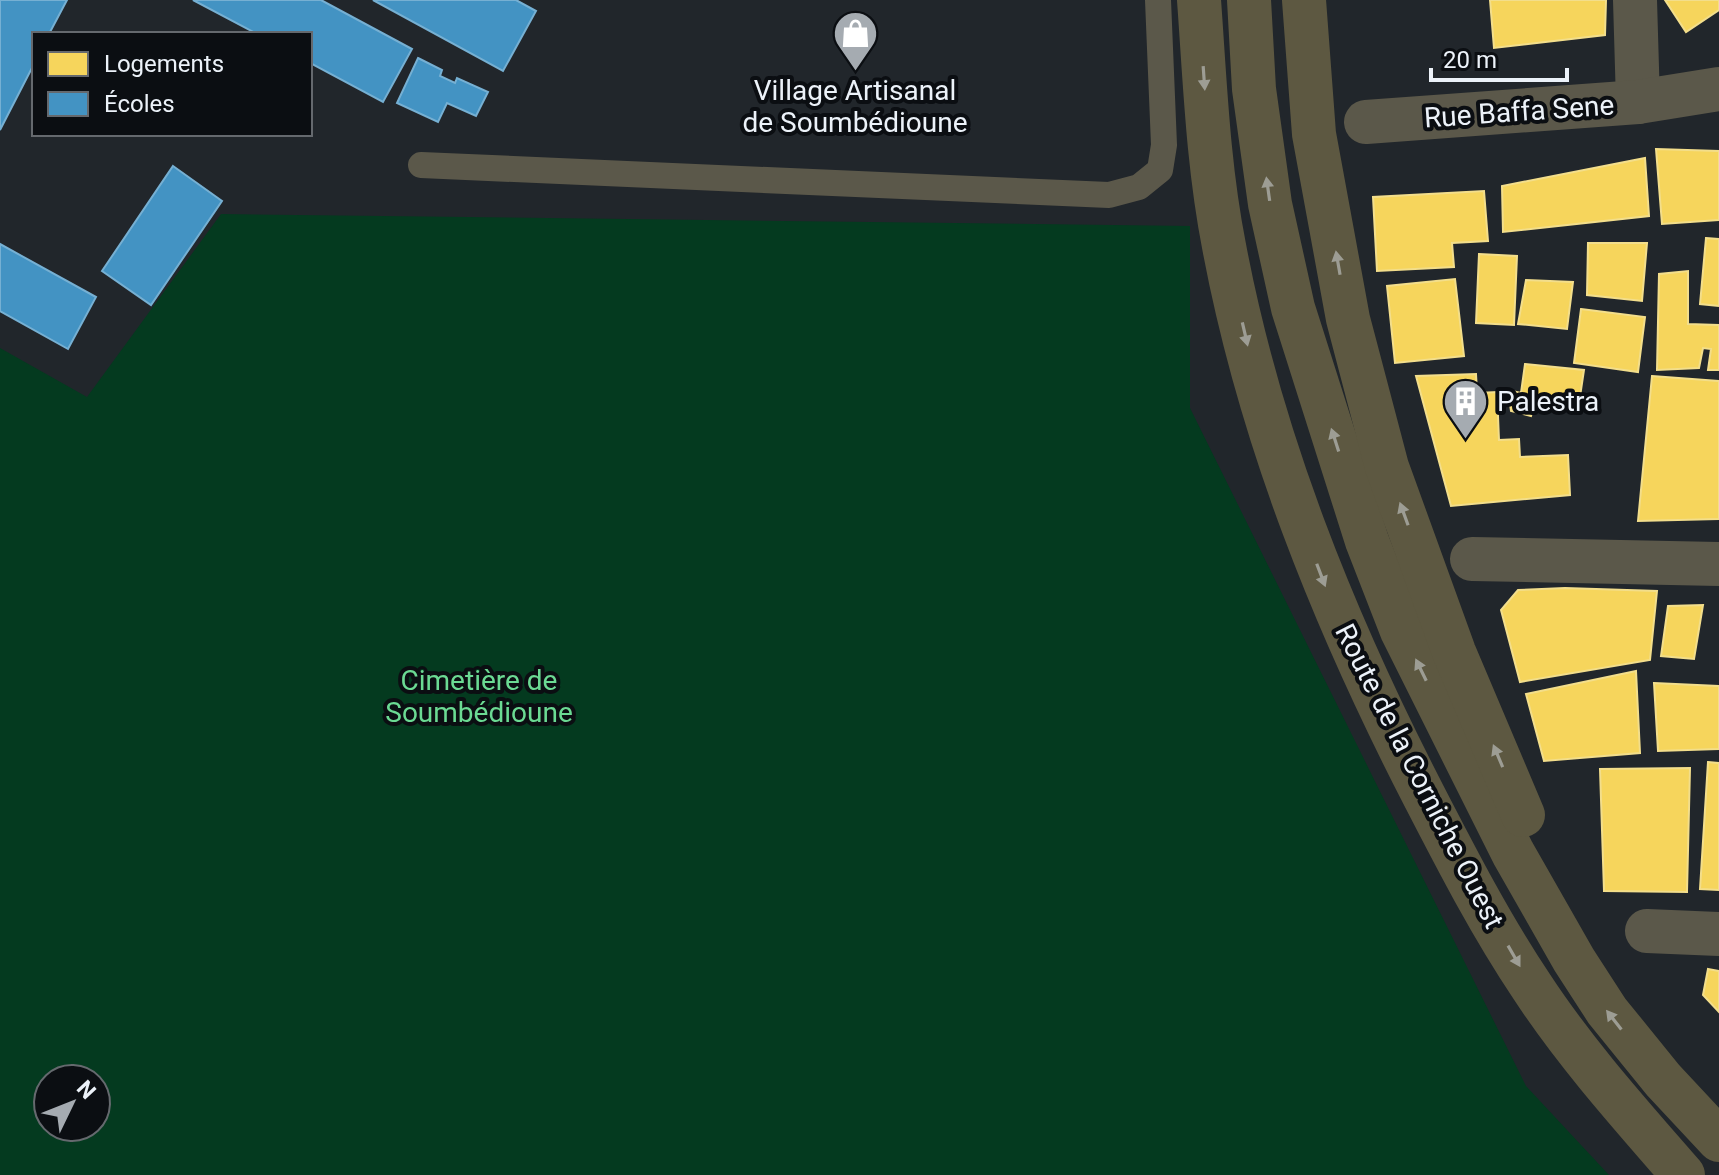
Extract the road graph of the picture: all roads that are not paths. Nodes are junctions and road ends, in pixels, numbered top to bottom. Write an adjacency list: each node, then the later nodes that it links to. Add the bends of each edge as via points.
1 (1158, 0): 9 (lane, via 1164,145 1160,170 1139,187 1109,195)
2 (1199, 0): 16 (highway, Route de la Corniche Ouest, one-way to 16, via 1210,151 1224,248 1273,433 1325,585 1415,778 1531,986)
3 (1249, 0): 14 (highway, Route de la Corniche Ouest, one-way to 3, via 1464,758 1402,631 1367,541 1293,308 1270,204 1254,89)
4 (1304, 0): 14 (highway, one-way to 4, via 1542,858 1454,652 1387,467 1348,319 1314,134)
5 (1635, 0): 7 (street)
6 (1719, 89): 7 (street, Rue Baffa Sene)
7 (1638, 102): 8 (street, Rue Baffa Sene)
8 (1366, 122)
9 (421, 165)
10 (1472, 559): 11 (street)
11 (1719, 564)
12 (1647, 931): 13 (street)
13 (1719, 934)
14 (1574, 960): 15 (highway, Route de la Corniche Ouest, one-way to 14, via 1607,1011)
15 (1719, 1140)
16 (1683, 1175)

